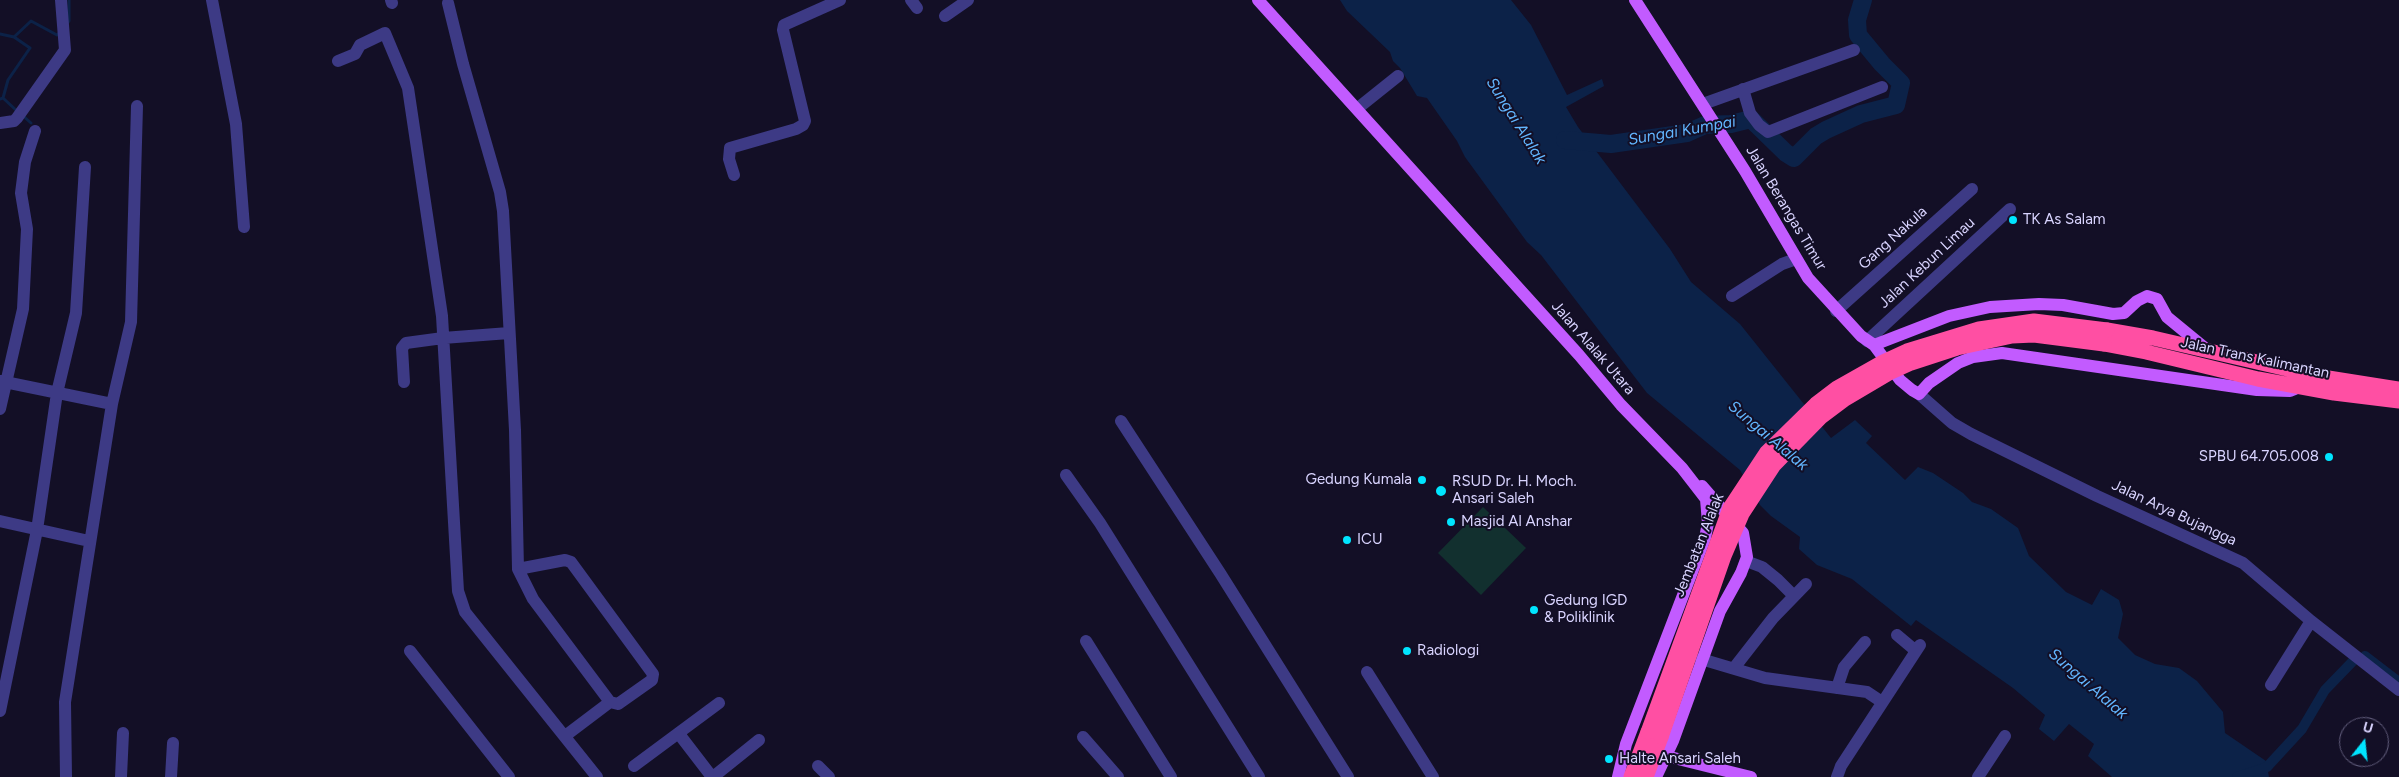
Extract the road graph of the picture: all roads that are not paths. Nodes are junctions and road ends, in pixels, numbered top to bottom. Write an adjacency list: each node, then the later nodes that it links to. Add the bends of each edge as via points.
1 (61, 0): 19 (street, via 65,50 14,121)
2 (212, 0): 25 (street, via 236,124)
3 (803, 0): 9 (street)
4 (840, 0): 9 (street)
5 (968, 0): 10 (street)
6 (1258, 0): 18 (main road, Jalan Alalak Utara)
7 (1636, 0): 16 (main road, Jalan Berangas Timur)
8 (448, 3): 29 (street, via 500,192)
9 (810, 12): 22 (street, via 786,22 782,30 805,121 796,128 730,148 729,159)
10 (945, 16)
11 (1854, 50): 15 (street)
12 (338, 61): 31 (street, via 355,54 360,45 385,33 408,88)
13 (1398, 76): 18 (street)
14 (1882, 87): 15 (street, via 1768,132 1750,113)
15 (1743, 89): 16 (street)
16 (1703, 104): 26 (main road, Jalan Berangas Timur)
17 (137, 106): 41 (street, via 131,322)
18 (1358, 108): 44 (main road, Jalan Alalak Utara, via 1580,355 1627,412)
19 (0, 123)
20 (35, 131): 34 (street, via 25,162 21,193 27,229 23,309)
21 (84, 167): 38 (street, via 76,313)
22 (734, 175)
23 (1972, 189): 28 (street, Gang Nakula)
24 (2010, 209): 32 (street, Jalan Kebun Limau)
25 (244, 227)
26 (1796, 259): 27 (street, via 1782,264); 28 (main road, Jalan Berangas Timur)
27 (1732, 296)
28 (1836, 311): 32 (main road, Jalan Berangas Timur)
29 (509, 333): 31 (street); 52 (street)
30 (2106, 337): 33 (highway, Jalan Trans Kalimantan); 36 (highway, Jalan Trans Kalimantan); 72 (highway, Jembatan Alalak, bridge, via 2057,322 2034,321 2004,324 1954,336 1883,362 1837,388 1801,417 1767,452 1730,508 1711,554)
31 (443, 338): 35 (street, via 404,345); 73 (street, via 458,592 465,612)
32 (1870, 343): 33 (main road, via 1949,316 1990,307 2039,304 2113,314 2124,313 2136,301 2147,296 2157,299 2167,317); 39 (main road, Jalan Berangas Timur, via 1900,380)
33 (2208, 350): 37 (highway, Jalan Trans Kalimantan, via 2322,376)
34 (2, 382): 38 (street); 42 (street)
35 (404, 382)
36 (2300, 387): 39 (main road, via 2290,391 2256,390 2002,353 1973,357 1958,363); 40 (highway, Jalan Trans Kalimantan)
37 (2399, 389)
38 (57, 393): 41 (street); 49 (street)
39 (1919, 394): 55 (street, Jalan Arya Bujangga, via 1952,423 1971,434 2243,563)
40 (2399, 401)
41 (112, 404): 50 (street)
42 (0, 409)
43 (1121, 421): 91 (street)
44 (1682, 468): 46 (main road); 47 (main road, Jalan Alalak Utara, via 1702,494)
45 (1066, 475): 90 (street, via 1100,523)
46 (1721, 506): 47 (main road, via 1713,505); 51 (main road, via 1743,533)
47 (1708, 510): 93 (main road, via 1705,538 1626,744)
48 (0, 522): 49 (street)
49 (37, 530): 50 (street); 69 (street)
50 (89, 542): 81 (street, via 65,702)
51 (1746, 560): 54 (street, via 1762,567); 60 (main road, via 1720,611)
52 (518, 570): 66 (street, via 533,599); 66 (street, via 565,560 571,562 653,674 652,680 618,704)
53 (1806, 584): 54 (street)
54 (1794, 596): 61 (street)
55 (2311, 621): 63 (street); 65 (street, Jalan Arya Bujangga)
56 (1897, 635): 67 (street, via 1918,648)
57 (1086, 641): 89 (street)
58 (1864, 642): 64 (street, via 1844,666)
59 (410, 651): 84 (street)
60 (1701, 659): 61 (street); 78 (main road)
61 (1734, 668): 64 (street, via 1765,678)
62 (1367, 672): 92 (street)
63 (2271, 685)
64 (1836, 688): 67 (street, via 1867,692)
65 (2399, 690)
66 (610, 702): 73 (street)
67 (1882, 702): 98 (street)
68 (719, 703): 71 (street)
69 (0, 711)
70 (123, 733): 82 (street)
71 (679, 734): 79 (street); 86 (street)
72 (1654, 735): 94 (highway); 95 (highway)
73 (565, 736): 85 (street)
74 (2005, 736): 99 (street)
75 (1083, 737): 88 (street)
76 (759, 740): 86 (street)
77 (173, 743): 83 (street)
78 (1666, 756): 96 (main road); 97 (main road)
79 (634, 766)
80 (818, 766): 87 (street)
81 (66, 777)
82 (121, 777)
83 (171, 777)
84 (509, 777)
85 (597, 777)
86 (713, 777)
87 (829, 777)
88 (1118, 777)
89 (1170, 777)
90 (1259, 777)
91 (1348, 777)
92 (1433, 777)
93 (1618, 777)
94 (1631, 777)
95 (1646, 777)
96 (1656, 777)
97 (1750, 777)
98 (1836, 777)
99 (1978, 777)

